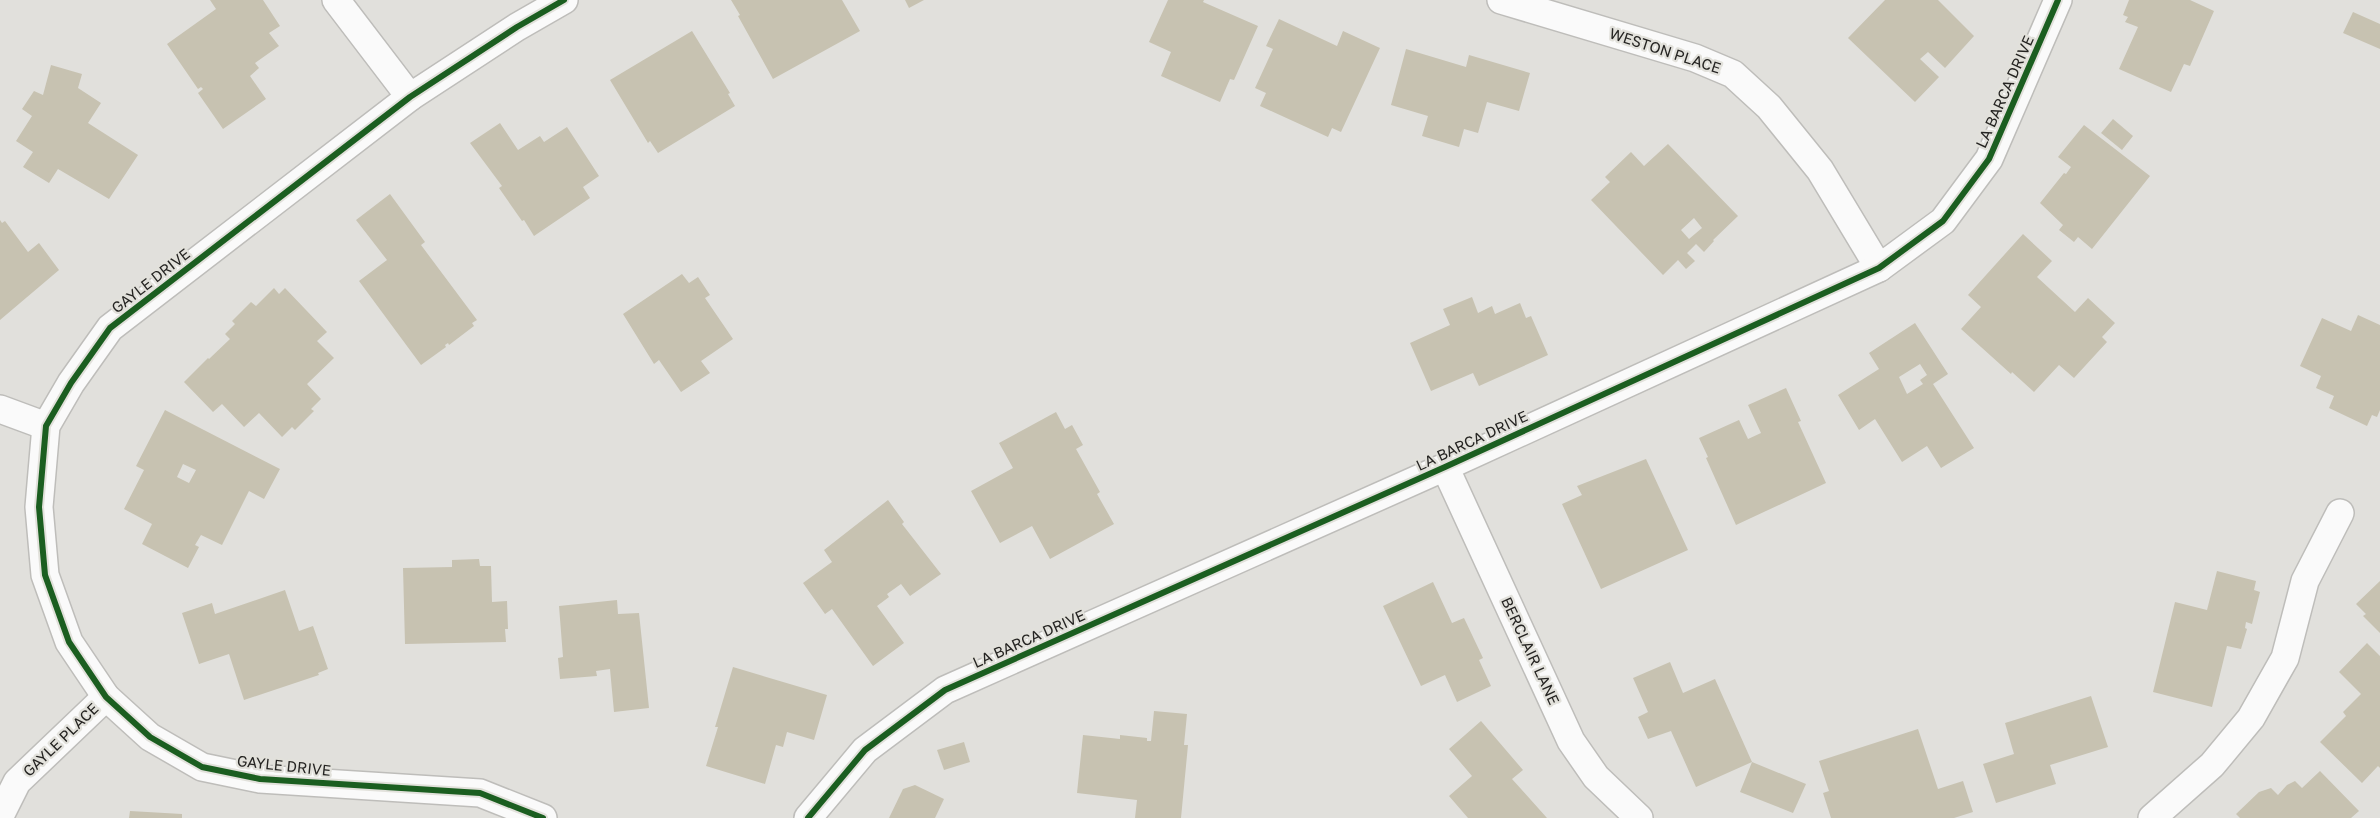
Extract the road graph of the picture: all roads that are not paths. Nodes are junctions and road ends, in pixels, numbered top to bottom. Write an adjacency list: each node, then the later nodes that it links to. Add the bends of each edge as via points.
1 (336, 0): 5 (street)
2 (564, 0): 5 (street, GAYLE DRIVE)
3 (1502, 0): 6 (street, WESTON PLACE, via 1695,58 1733,74 1769,107 1820,171)
4 (2058, 0): 6 (street, LA BARCA DRIVE, via 1989,159 1942,221)
5 (410, 97): 8 (street, GAYLE DRIVE, via 110,328)
6 (1879, 268): 9 (street, LA BARCA DRIVE)
7 (0, 409): 8 (street)
8 (46, 426): 11 (street, GAYLE DRIVE, via 39,507 45,575 69,642)
9 (1445, 467): 14 (street, LA BARCA DRIVE, via 945,690 865,750); 15 (street, BERCLAIR LANE, via 1571,741 1596,777)
10 (2340, 513): 16 (street, via 2305,581 2285,658 2251,718 2212,765)
11 (106, 697): 12 (street, GAYLE PLACE, via 16,782); 13 (street, GAYLE DRIVE, via 150,737 202,767 260,779 480,793)
12 (0, 816)
13 (543, 818)
14 (808, 818)
15 (1639, 818)
16 (2152, 818)

